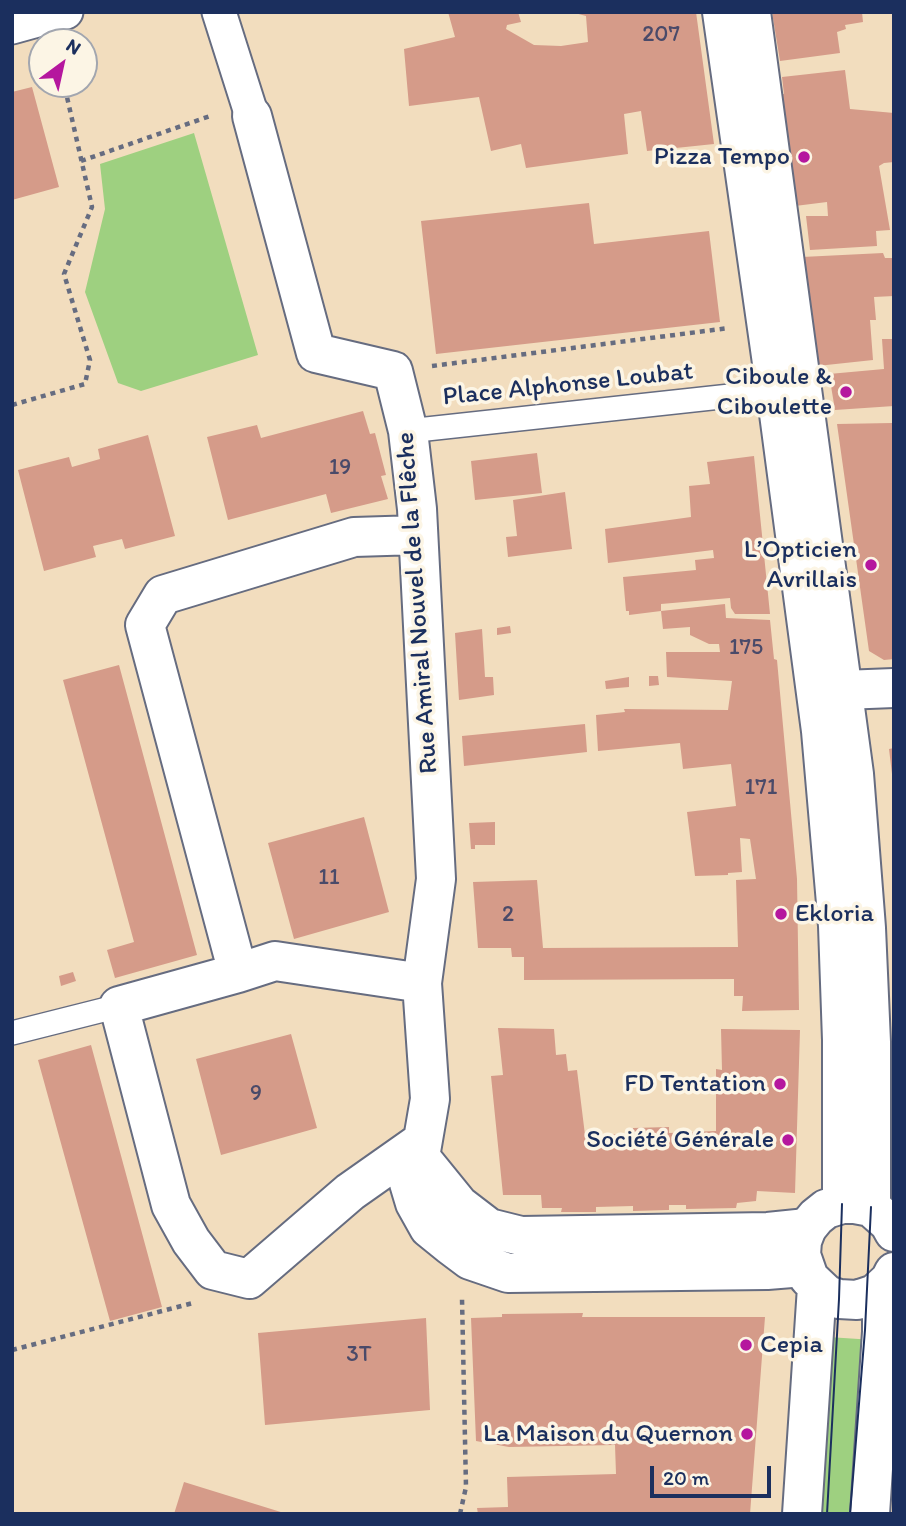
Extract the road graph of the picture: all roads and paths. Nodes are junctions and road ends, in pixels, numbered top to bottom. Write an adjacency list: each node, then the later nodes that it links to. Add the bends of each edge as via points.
1 (66, 12): 5 (street)
2 (219, 12): 7 (street)
3 (722, 12): 11 (street)
4 (751, 12): 16 (street)
5 (12, 27)
6 (67, 98): 8 (path)
7 (250, 109): 8 (path); 10 (street, via 316,353)
8 (81, 161): 12 (path, via 92,207 64,274 90,360 85,384)
9 (737, 327): 10 (path)
10 (393, 372): 13 (street, Rue Amiral Nouvel de la Flêche)
11 (776, 391): 13 (lane, Place Alphonse Loubat); 23 (street, via 828,801 838,926 842,1090)
12 (12, 405)
13 (408, 431): 14 (street, Rue Amiral Nouvel de la Flêche)
14 (418, 535): 17 (street, via 354,537 163,595 145,625); 18 (street, Rue Amiral Nouvel de la Flêche, via 436,880)
15 (894, 688): 16 (street)
16 (843, 690): 21 (street)
17 (238, 973): 18 (street, via 275,961); 19 (street)
18 (422, 983): 22 (street, Rue Amiral Nouvel de la Flêche, via 430,1099)
19 (119, 1006): 20 (lane); 22 (street, via 171,1205 213,1270 249,1279 350,1192)
20 (12, 1033)
21 (882, 1078): 23 (street)
22 (421, 1149): 24 (street, via 459,1205 489,1228 521,1236); 25 (street, Rue Amiral Nouvel de la Flêche, via 409,1182 415,1203 429,1227 470,1260 489,1268 508,1273 767,1270)
23 (869, 1214): 24 (street, via 826,1209)
24 (807, 1228): 25 (street, via 801,1255)
25 (810, 1277): 26 (street, via 827,1294 847,1301 867,1298); 31 (street)
26 (888, 1280): 32 (street)
27 (462, 1289): 30 (path, via 466,1487)
28 (194, 1303): 29 (path)
29 (12, 1350)
30 (460, 1514)
31 (802, 1514)
32 (870, 1514)

